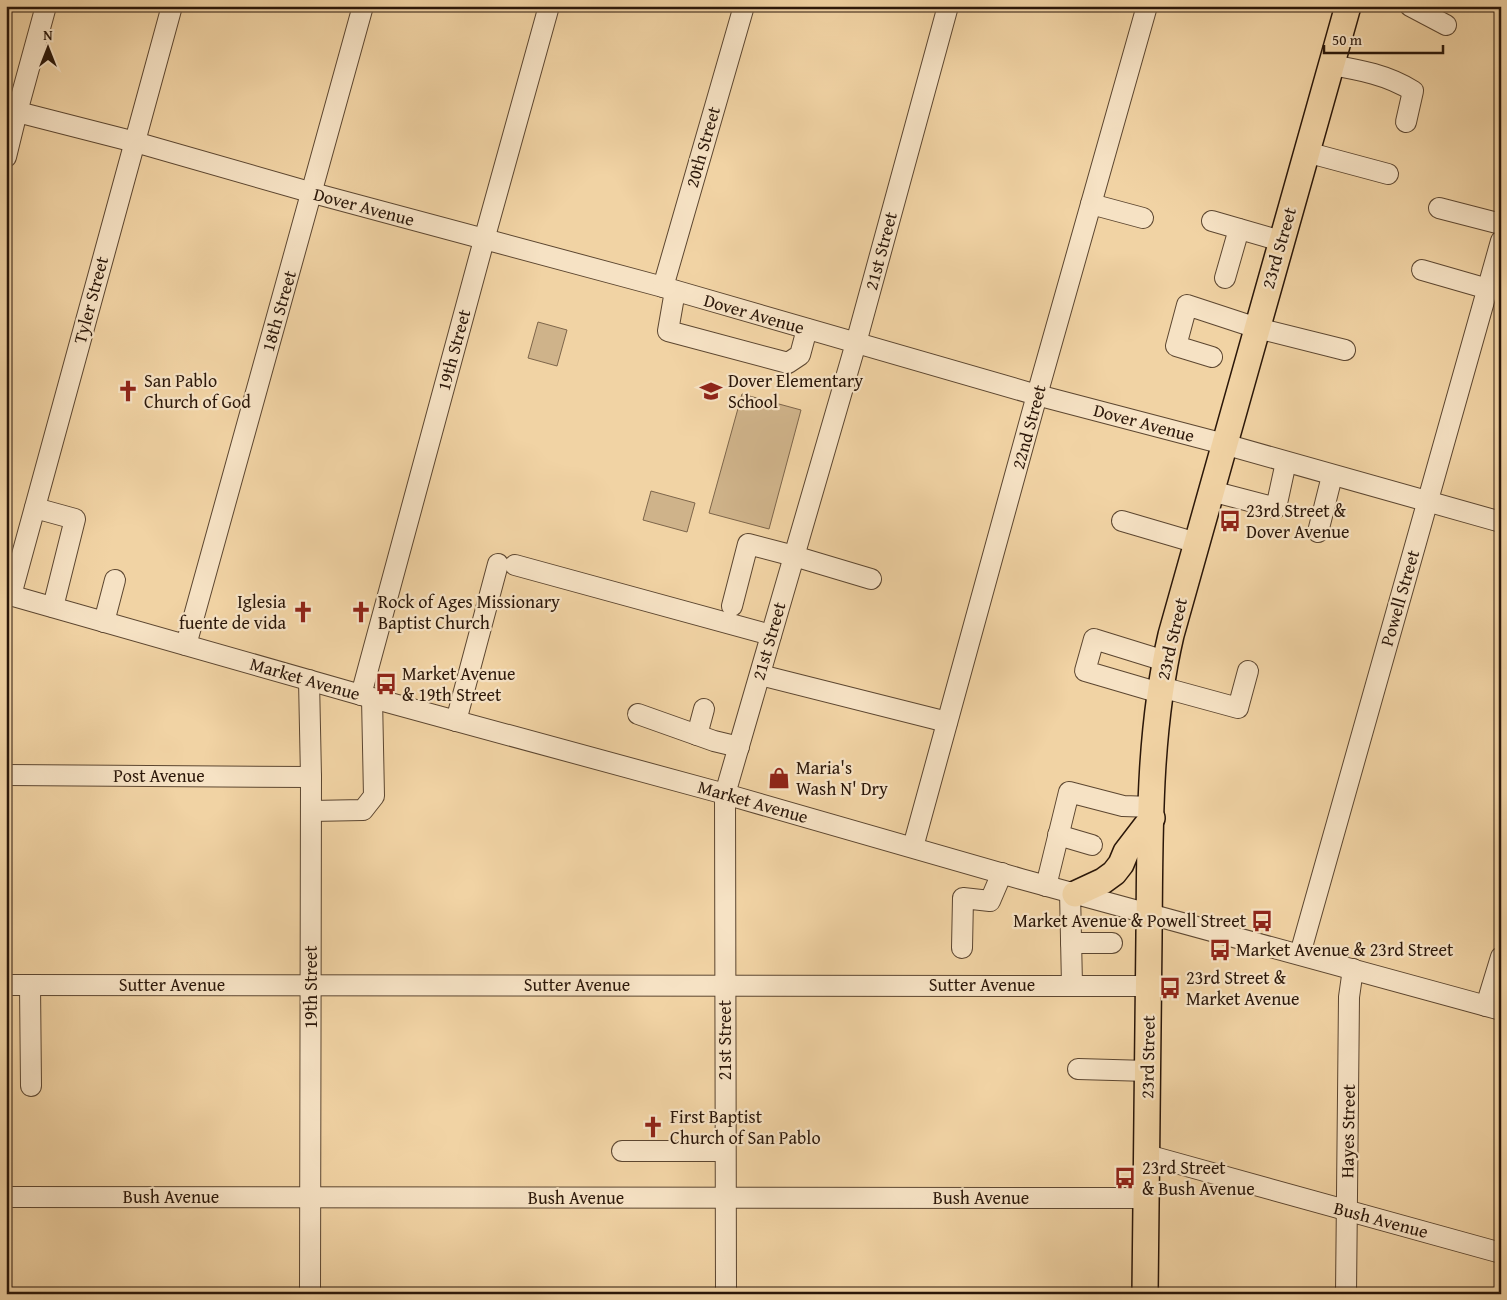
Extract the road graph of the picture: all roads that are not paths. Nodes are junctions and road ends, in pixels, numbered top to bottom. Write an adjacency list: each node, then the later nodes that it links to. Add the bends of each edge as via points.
1 (46, 6): 12 (street)
2 (172, 6): 14 (street, Tyler Street)
3 (363, 6): 18 (street, 18th Street)
4 (550, 6): 25 (street, 19th Street)
5 (744, 6): 30 (street, 20th Street)
6 (948, 6): 34 (street, 21st Street)
7 (1147, 6): 19 (street, 22nd Street)
8 (1410, 6): 10 (street)
9 (1346, 7): 11 (main road, 23rd Street)
10 (1446, 25)
11 (1331, 65): 13 (street, via 1371,72 1413,91); 15 (main road, 23rd Street)
12 (12, 111): 14 (street, Dover Avenue); 16 (street)
13 (1406, 122)
14 (135, 142): 18 (street, Dover Avenue); 43 (street, Tyler Street)
15 (1306, 152): 17 (street); 26 (main road, 23rd Street)
16 (6, 157)
17 (1388, 174)
18 (312, 193): 25 (street, Dover Avenue); 56 (street, 18th Street)
19 (1091, 204): 21 (street); 37 (street, 22nd Street)
20 (1439, 208): 23 (street)
21 (1142, 218)
22 (1212, 222): 24 (street)
23 (1501, 224)
24 (1239, 229): 26 (street); 29 (street)
25 (484, 240): 30 (street, Dover Avenue); 62 (street, 19th Street)
26 (1282, 241): 32 (main road, 23rd Street)
27 (1501, 241): 31 (street, Powell Street)
28 (1422, 270): 31 (street)
29 (1225, 278)
30 (669, 289): 33 (street, Dover Avenue); 33 (street, 20th Street, via 668,331 788,363 800,355)
31 (1488, 289): 42 (street, Powell Street)
32 (1257, 328): 35 (street); 36 (street, via 1187,305 1176,346); 38 (main road, 23rd Street)
33 (807, 329): 34 (street, Dover Avenue)
34 (856, 343): 37 (street, Dover Avenue); 48 (street, 21st Street)
35 (1345, 350)
36 (1212, 357)
37 (1037, 395): 38 (street, Dover Avenue); 66 (street, 22nd Street)
38 (1224, 444): 39 (street, Dover Avenue); 41 (main road, 23rd Street)
39 (1286, 462): 40 (street, Dover Avenue); 41 (street, via 1276,508)
40 (1332, 476): 42 (street, Dover Avenue); 46 (street)
41 (1211, 491): 47 (main road, 23rd Street)
42 (1427, 502): 45 (street, Dover Avenue); 84 (street, Powell Street)
43 (35, 508): 51 (street, Tyler Street); 53 (street, via 75,519)
44 (1122, 521): 47 (street)
45 (1501, 522)
46 (1318, 532)
47 (1197, 543): 57 (main road, 23rd Street)
48 (794, 556): 49 (street); 52 (street, via 748,544); 55 (street, 21st Street)
49 (871, 579)
50 (115, 580): 54 (street)
51 (9, 594): 53 (street, Market Avenue)
52 (732, 606)
53 (53, 607): 54 (street, Market Avenue)
54 (104, 622): 56 (street, Market Avenue)
55 (771, 635): 59 (street, 21st Street); 65 (street, via 506,564)
56 (186, 645): 60 (street, Market Avenue)
57 (1165, 661): 61 (main road, 23rd Street); 61 (street, via 1094,639 1085,671)
58 (1248, 672): 61 (street, via 1238,708)
59 (760, 675): 66 (street); 68 (street, 21st Street)
60 (308, 680): 62 (street, Market Avenue); 70 (street, 19th Street)
61 (1160, 690): 73 (main road, 23rd Street)
62 (366, 697): 65 (street, Market Avenue); 72 (street, 19th Street, via 374,796 363,810)
63 (704, 709): 67 (street)
64 (638, 714): 67 (street)
65 (456, 721): 71 (street, Market Avenue)
66 (947, 722): 76 (street, 22nd Street)
67 (697, 735): 68 (street)
68 (739, 747): 71 (street, 21st Street)
69 (6, 775): 70 (street, Post Avenue)
70 (312, 777): 72 (street, 19th Street)
71 (725, 794): 76 (street, Market Avenue); 90 (street, 21st Street)
72 (312, 811): 89 (street, 19th Street)
73 (1152, 812): 74 (street, via 1069,792); 79 (main road, via 1114,873); 80 (main road, 23rd Street)
74 (1058, 835): 75 (street); 78 (street)
75 (1092, 845)
76 (913, 847): 77 (street, Market Avenue)
77 (1002, 873): 78 (street, Market Avenue); 83 (street, via 990,901 963,898)
78 (1046, 886): 79 (street, Market Avenue)
79 (1072, 893): 80 (street, Market Avenue); 81 (street)
80 (1150, 914): 84 (street, Market Avenue); 92 (main road, 23rd Street)
81 (1071, 943): 82 (street); 91 (street)
82 (1112, 943)
83 (962, 948)
84 (1300, 954): 86 (street, Market Avenue)
85 (1501, 957): 93 (street)
86 (1353, 969): 93 (street, Market Avenue); 104 (street, Hayes Street, via 1349,997)
87 (6, 985): 88 (street, Sutter Avenue)
88 (30, 985): 89 (street, Sutter Avenue); 96 (street)
89 (311, 985): 90 (street, Sutter Avenue); 101 (street, 19th Street)
90 (725, 985): 91 (street, Sutter Avenue); 98 (street, 21st Street)
91 (1072, 986): 92 (street, Sutter Avenue)
92 (1149, 986): 95 (main road, 23rd Street)
93 (1493, 1008)
94 (1078, 1069): 95 (street)
95 (1148, 1070): 99 (main road, 23rd Street)
96 (31, 1086)
97 (622, 1151): 98 (street)
98 (726, 1151): 102 (street, 21st Street)
99 (1146, 1155): 103 (main road, 23rd Street); 104 (street, Bush Avenue)
100 (6, 1197): 101 (street, Bush Avenue)
101 (311, 1197): 102 (street, Bush Avenue); 106 (street, 19th Street)
102 (726, 1198): 103 (street, Bush Avenue); 107 (street, 21st Street)
103 (1146, 1198): 108 (main road, 23rd Street)
104 (1347, 1210): 105 (street, Bush Avenue); 109 (street, Hayes Street)
105 (1501, 1253)
106 (310, 1294)
107 (726, 1294)
108 (1145, 1294)
109 (1346, 1294)

